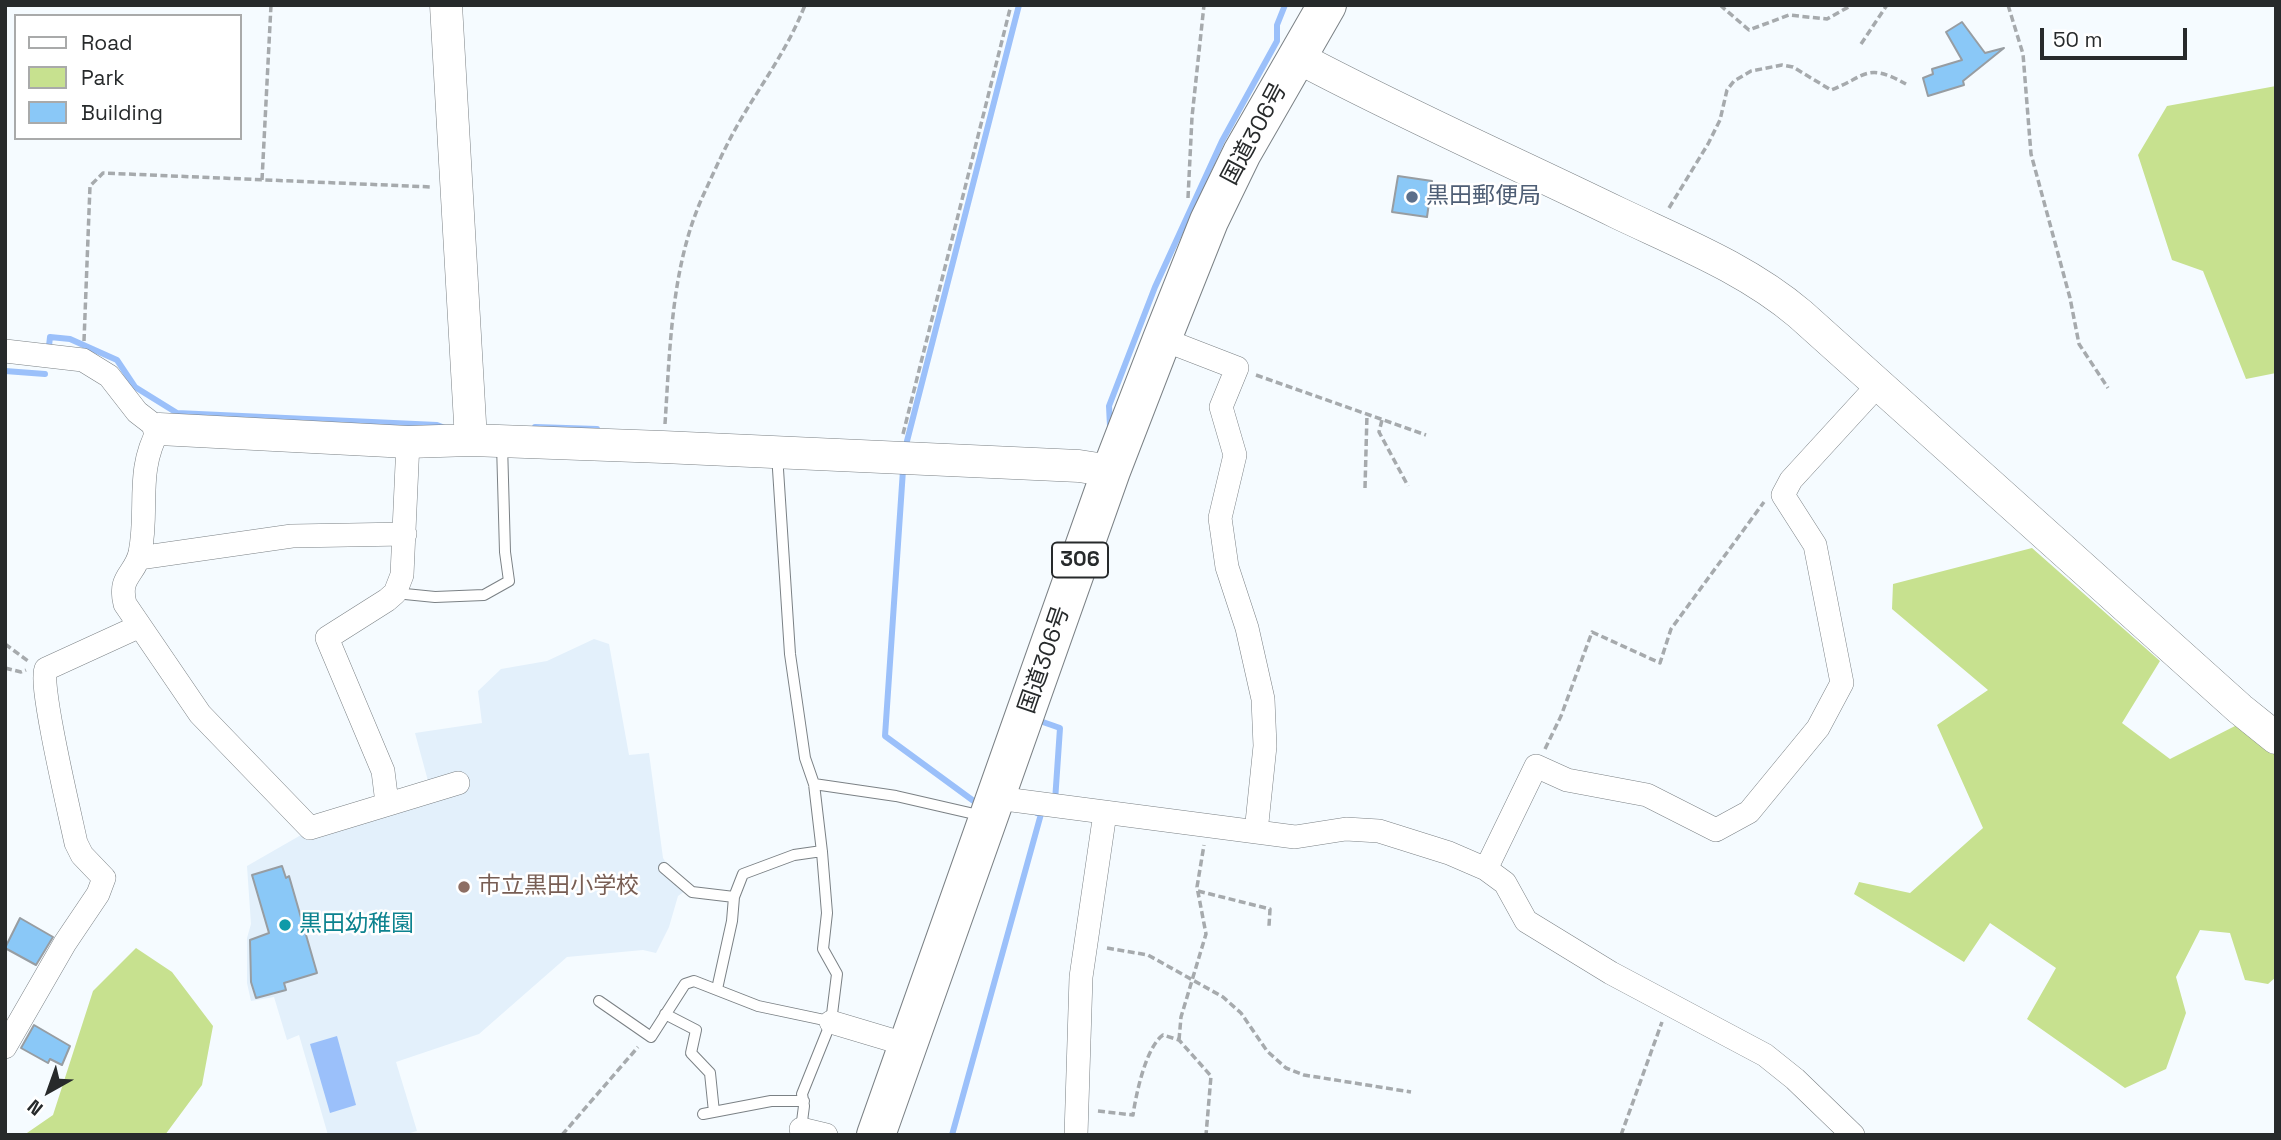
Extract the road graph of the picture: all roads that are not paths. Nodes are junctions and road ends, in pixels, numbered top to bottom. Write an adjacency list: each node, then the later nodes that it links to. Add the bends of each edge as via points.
1 (446, 5): 8 (street, via 456,188)
2 (1327, 5): 3 (highway, 国道306号 / 306)
3 (1297, 57): 4 (highway, 国道306号 / 306, via 1248,141); 6 (street, via 1765,288)
4 (1161, 339): 11 (highway, 国道306号 / 306); 22 (street, via 1237,368 1221,407 1235,455 1220,518 1224,554 1263,699 1265,746)
5 (5, 351): 7 (street, via 83,360 109,376 137,412)
6 (1878, 385): 16 (street); 25 (street, via 1791,480 1783,495 1815,545 1842,683 1818,728 1749,813 1716,830 1647,795 1567,780 1536,766)
7 (159, 429): 9 (street); 13 (street, via 149,447 144,472)
8 (486, 441): 9 (street); 10 (street); 14 (lane, via 509,581 484,595)
9 (408, 442): 12 (street)
10 (777, 452): 11 (street); 18 (lane, via 790,654 805,758)
11 (1111, 471): 20 (highway, 国道306号 / 306)
12 (405, 534): 13 (street, via 292,536); 14 (street, via 402,575)
13 (139, 558): 15 (street, via 124,580 122,592)
14 (395, 593): 19 (street, via 327,638 383,771)
15 (140, 626): 19 (street, via 200,714 310,828); 32 (street, via 43,673 45,702 76,843 104,878)
16 (2276, 738)
17 (458, 783): 19 (street)
18 (814, 785): 20 (lane); 23 (lane)
19 (387, 803)
20 (993, 808): 21 (street); 31 (highway, 国道306号 / 306)
21 (1105, 813): 22 (street); 37 (street, via 1081,976)
22 (1256, 832): 25 (street, via 1295,837 1346,829 1379,831)
23 (822, 851): 26 (lane, via 746,871); 30 (lane, via 827,913 823,949 837,974)
24 (664, 868): 26 (lane, via 692,892)
25 (1486, 869): 38 (street, via 1511,890 1526,921 1611,973 1765,1055)
26 (734, 897): 27 (lane)
27 (717, 989): 29 (lane, via 689,982); 30 (lane, via 758,1006)
28 (599, 1001): 29 (lane, via 651,1037)
29 (666, 1014): 33 (lane, via 696,1030 691,1053 710,1073 708,1113 771,1101)
30 (830, 1021): 31 (street); 33 (lane, via 802,1094)
31 (908, 1045): 36 (highway, 国道306号 / 306)
32 (5, 1047)
33 (804, 1101): 34 (lane)
34 (801, 1129): 35 (street)
35 (826, 1135)
36 (876, 1135)
37 (1076, 1135)
38 (1853, 1135)

